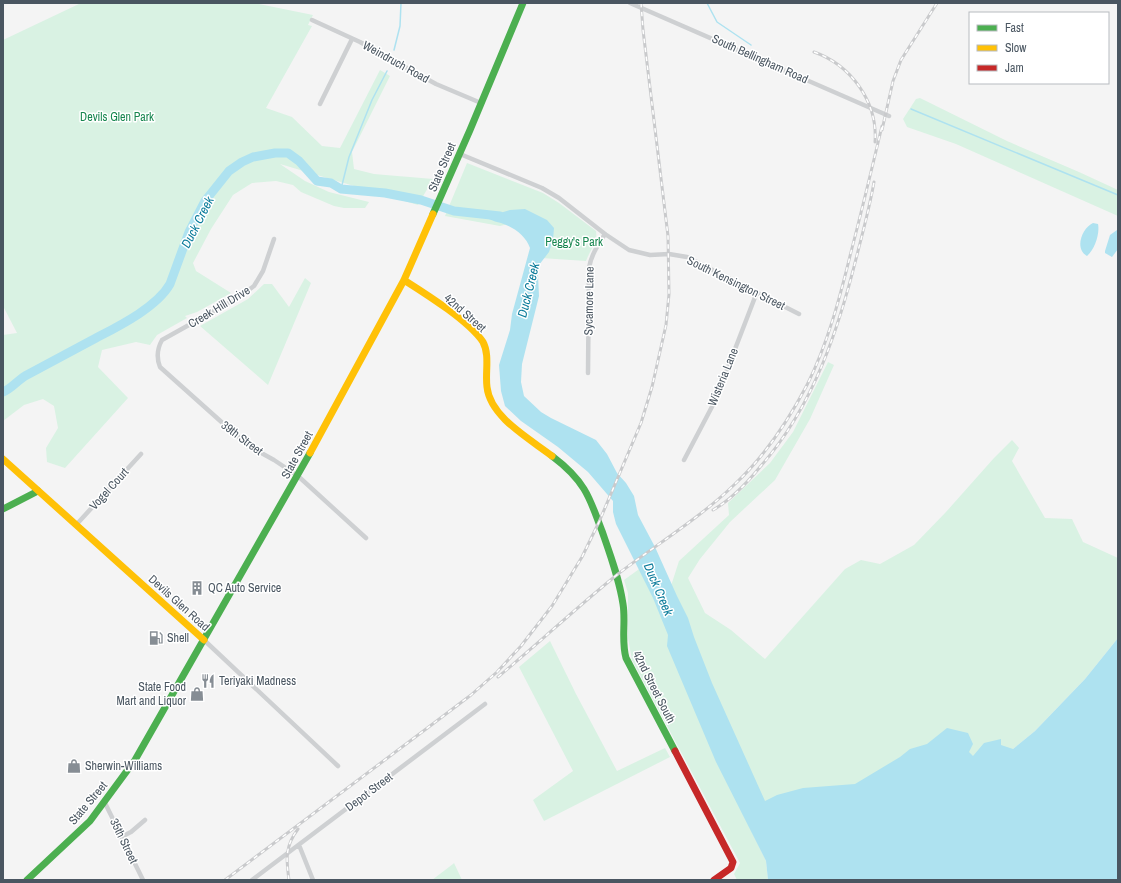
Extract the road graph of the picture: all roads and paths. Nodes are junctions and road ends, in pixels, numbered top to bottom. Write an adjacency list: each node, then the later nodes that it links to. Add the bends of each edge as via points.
1 (523, 3): 5 (main road, State Street)
2 (630, 3): 7 (street, South Bellingham Road)
3 (312, 20): 4 (street, Weindruch Road)
4 (352, 39): 5 (street, Weindruch Road, via 436,84); 6 (street)
5 (481, 103): 8 (main road, State Street)
6 (320, 104)
7 (889, 116)
8 (460, 154): 9 (street, South Kensington Street, via 542,188); 11 (main road, State Street)
9 (605, 234): 12 (street, South Kensington Street, via 629,250 639,253 687,257); 15 (street, Sycamore Lane, via 595,248 589,268)
10 (274, 239): 14 (street, Creek Hill Drive, via 263,271 254,286)
11 (404, 280): 19 (main road, 42nd Street, via 444,307 479,337 485,348 490,400 498,413); 20 (main road, State Street)
12 (757, 292): 13 (street, South Kensington Street); 18 (street, Wisteria Lane, via 715,401)
13 (799, 314)
14 (182, 329): 20 (street, 39th Street, via 162,340 158,347 157,360 160,367 236,435)
15 (588, 373)
16 (141, 454): 23 (street, Vogel Court)
17 (3, 459): 21 (main road, Devils Glen Road)
18 (684, 460)
19 (561, 464): 36 (main road, 42nd Street South, via 582,486 591,500 617,575 623,606 623,647 626,658 733,862 731,868)
20 (298, 476): 24 (street, 39th Street); 25 (main road, State Street)
21 (38, 491): 22 (main road); 23 (main road, Devils Glen Road)
22 (3, 509)
23 (76, 525): 25 (main road, Devils Glen Road)
24 (366, 538)
25 (204, 640): 27 (street, Devils Glen Road); 28 (main road, State Street, via 135,760)
26 (485, 704): 31 (street, Depot Street)
27 (338, 766)
28 (105, 803): 30 (street, 35th Street); 32 (main road, State Street, via 80,831)
29 (145, 820): 30 (street)
30 (121, 837): 33 (street, 35th Street)
31 (299, 845): 34 (street, Depot Street); 35 (street)
32 (27, 880)
33 (143, 880)
34 (252, 880)
35 (313, 880)
36 (714, 880)

